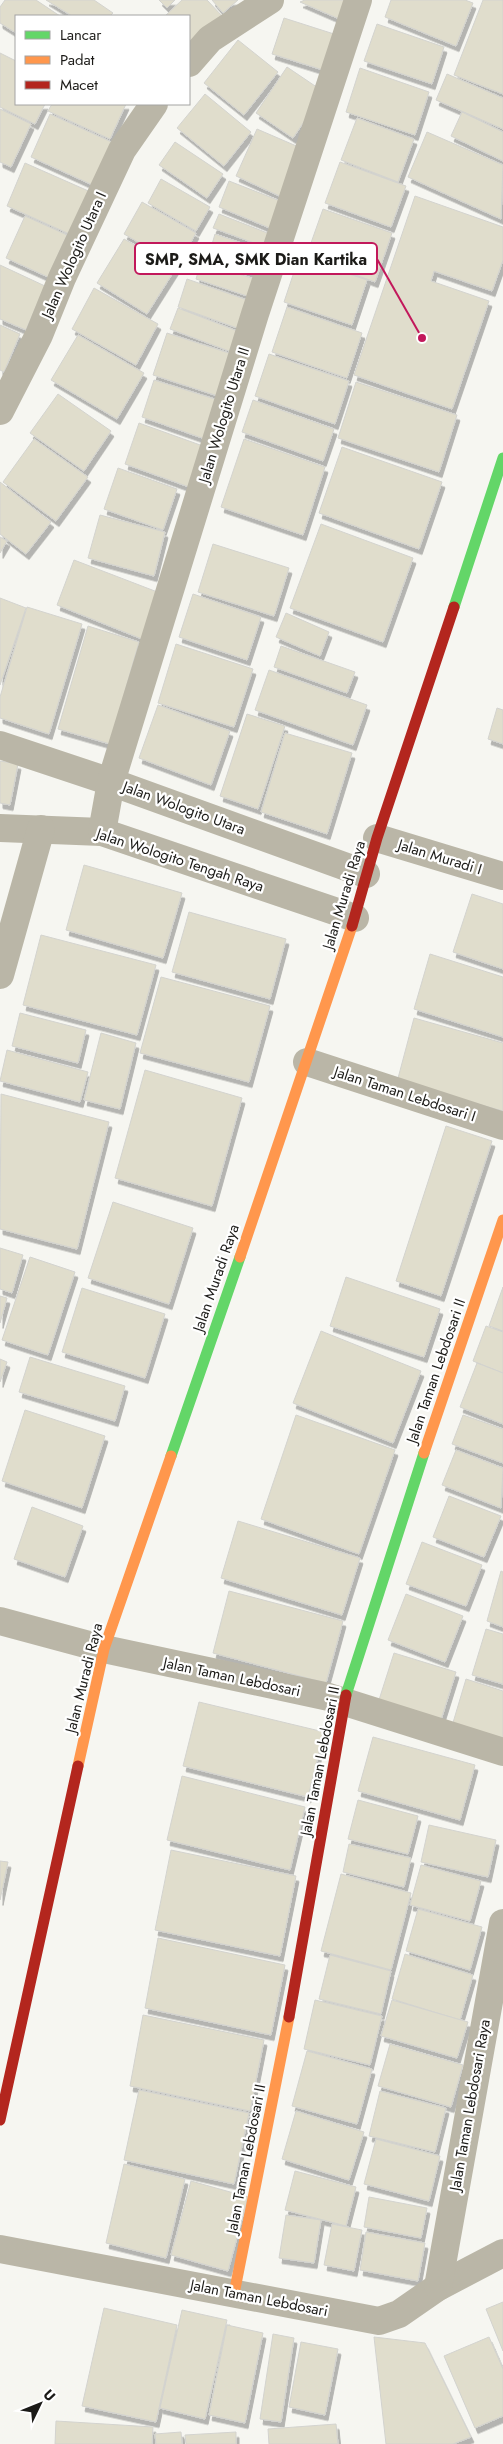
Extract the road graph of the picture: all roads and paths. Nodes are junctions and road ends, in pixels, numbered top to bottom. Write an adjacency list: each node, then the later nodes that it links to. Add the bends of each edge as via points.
1 (270, 0): 3 (street, via 210,39)
2 (358, 0): 8 (street, Jalan Wologito Utara II, via 252,324)
3 (190, 62)
4 (153, 105): 5 (street, Jalan Wologito Utara I, via 122,150 39,335)
5 (0, 411)
6 (503, 458): 12 (street, Jalan Muradi Raya)
7 (0, 745): 8 (street, Jalan Wologito Utara)
8 (111, 782): 11 (street, Jalan Wologito Utara II); 13 (street, Jalan Wologito Utara)
9 (0, 828): 10 (street, Jalan Wologito Tengah Raya)
10 (41, 829): 11 (street, Jalan Wologito Tengah Raya); 16 (street)
11 (102, 832): 15 (street, Jalan Wologito Tengah Raya)
12 (377, 838): 13 (street, Jalan Muradi Raya); 14 (street, Jalan Muradi I)
13 (366, 874): 15 (street, Jalan Muradi Raya)
14 (503, 876)
15 (355, 918): 17 (street, Jalan Muradi Raya)
16 (0, 975)
17 (307, 1062): 18 (street, Jalan Taman Lebdosari I); 21 (street, Jalan Muradi Raya)
18 (503, 1126)
19 (503, 1220): 22 (street, Jalan Taman Lebdosari II, via 403,1514)
20 (0, 1621): 21 (street, Jalan Taman Lebdosari)
21 (104, 1649): 22 (street, Jalan Taman Lebdosari); 25 (street, Jalan Muradi Raya)
22 (344, 1702): 23 (street, Jalan Taman Lebdosari); 29 (street, Jalan Taman Lebdosari II, via 299,1967)
23 (503, 1752)
24 (503, 1923): 28 (street, Jalan Taman Lebdosari Raya)
25 (0, 2120)
26 (0, 2249): 29 (street, Jalan Taman Lebdosari)
27 (503, 2253): 28 (street, Jalan Taman Lebdosari)
28 (438, 2287): 29 (street, Jalan Taman Lebdosari, via 399,2314 379,2321)
29 (234, 2294)

